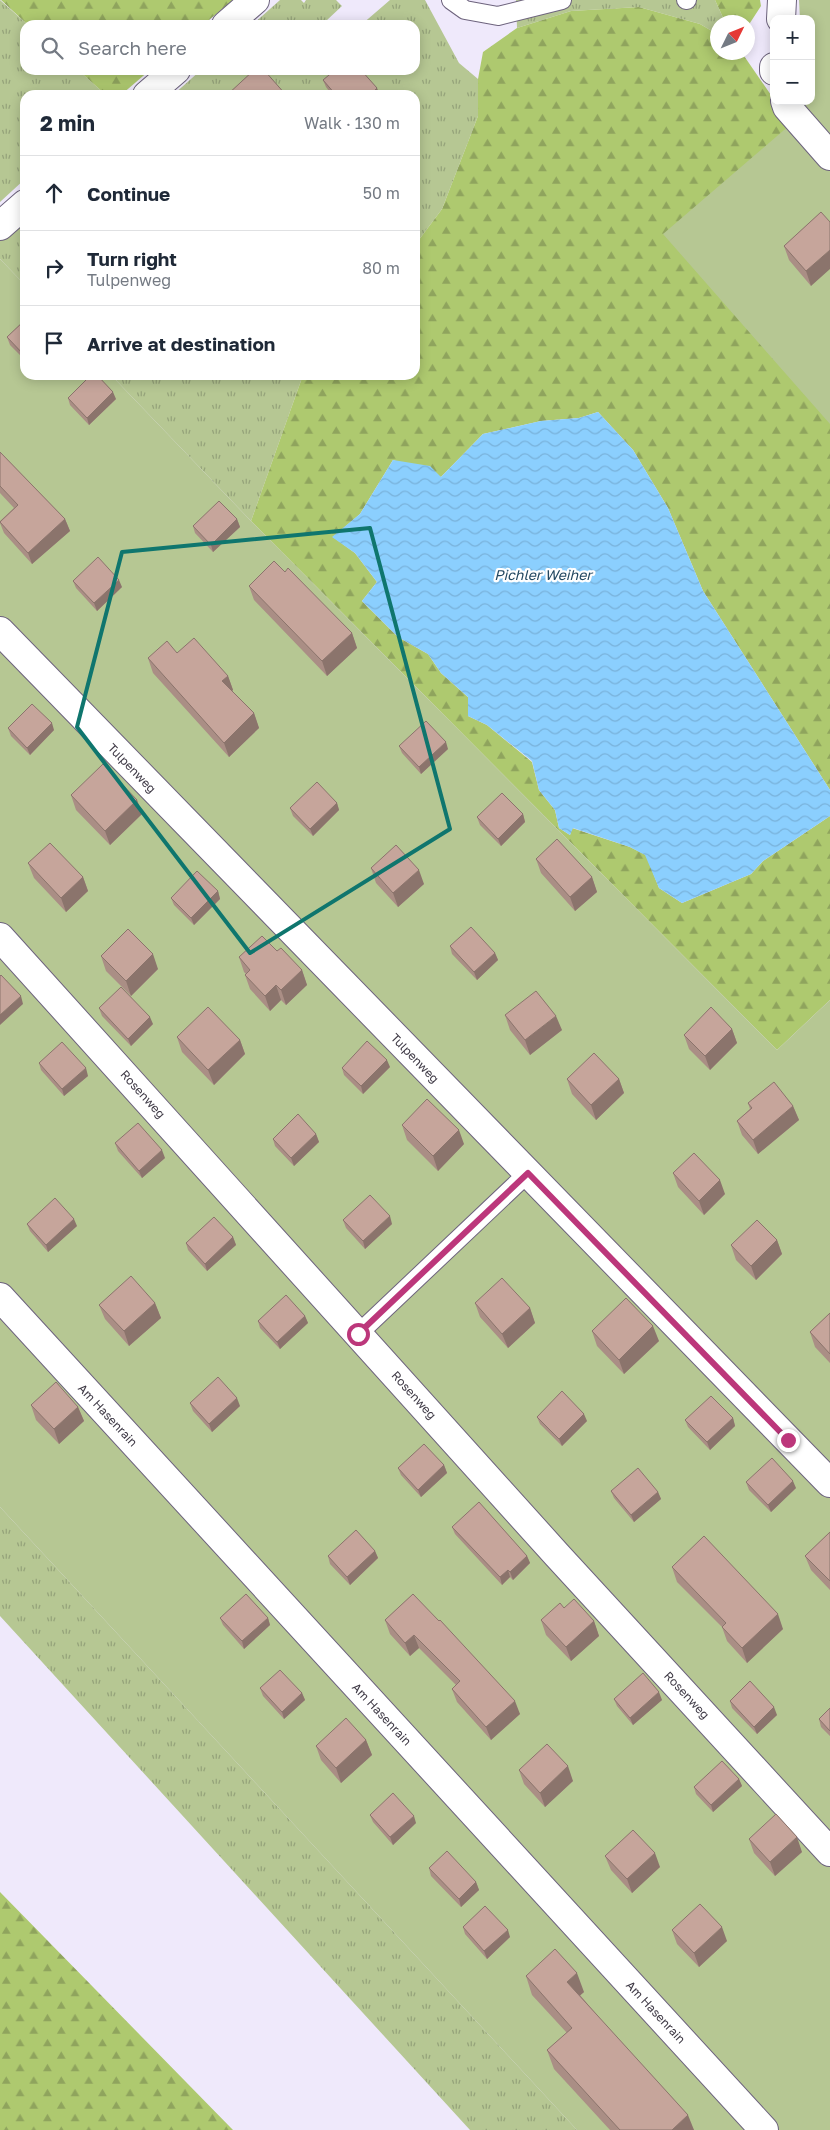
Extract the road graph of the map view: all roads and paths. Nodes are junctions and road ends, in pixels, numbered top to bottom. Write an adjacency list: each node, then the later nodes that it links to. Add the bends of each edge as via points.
1 (254, 0): 6 (street)
2 (451, 0): 3 (lane, via 466,10 498,16)
3 (562, 0)
4 (782, 0): 5 (street)
5 (781, 15)
6 (232, 20)
7 (170, 75): 8 (street)
8 (153, 90)
9 (786, 105): 10 (street)
10 (830, 156)
11 (20, 208): 12 (street)
12 (0, 226)
13 (0, 631): 15 (street, Tulpenweg)
14 (0, 937): 17 (street, Rosenweg)
15 (528, 1173): 17 (lane); 18 (street, Tulpenweg)
16 (0, 1298): 20 (street, Am Hasenrain)
17 (358, 1334): 19 (street, Rosenweg)
18 (830, 1484)
19 (830, 1852)
20 (764, 2130)

